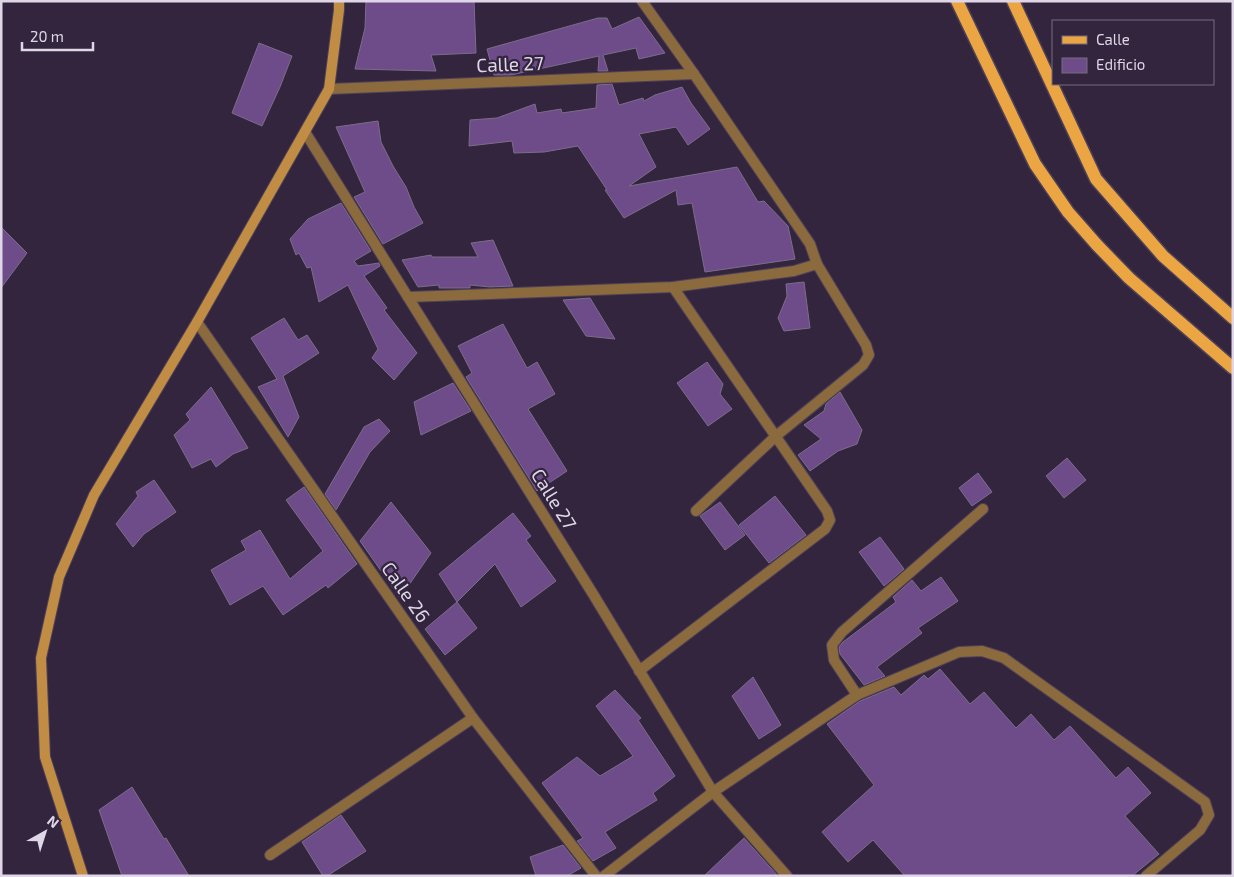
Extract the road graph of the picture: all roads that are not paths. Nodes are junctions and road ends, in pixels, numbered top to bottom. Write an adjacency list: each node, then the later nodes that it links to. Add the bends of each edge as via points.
1 (338, 1): 8 (main road)
2 (642, 1): 5 (street)
3 (957, 1): 15 (main road, via 1035,164 1068,212 1129,278)
4 (1013, 1): 7 (main road)
5 (694, 74): 8 (street, Calle 27); 10 (street, via 810,244)
6 (1052, 85): 13 (main road, via 1096,179 1163,256)
7 (1052, 85)
8 (328, 89): 9 (main road)
9 (305, 132): 12 (street, Calle 27); 14 (main road)
10 (817, 264): 11 (street, via 794,271); 16 (street, via 869,355 863,365)
11 (673, 287): 12 (street); 16 (street)
12 (408, 297): 19 (street, Calle 27)
13 (1233, 318)
14 (197, 322): 21 (street, Calle 26); 24 (main road, via 94,495 59,577 41,658 45,757)
15 (1233, 368)
16 (776, 436): 18 (street); 19 (street, via 827,511 830,520 825,529)
17 (983, 509): 20 (street, via 842,632 832,645 834,660)
18 (696, 511)
19 (639, 671): 22 (street, Calle 27)
20 (857, 695): 22 (street); 28 (street, via 959,652 982,651 1004,658 1205,802 1209,815 1200,830)
21 (473, 718): 23 (street); 25 (street, Calle 26)
22 (713, 792): 26 (street); 27 (street, Calle 27)
23 (270, 855)
24 (83, 876)
25 (596, 876)
26 (604, 876)
27 (787, 876)
28 (1146, 876)

